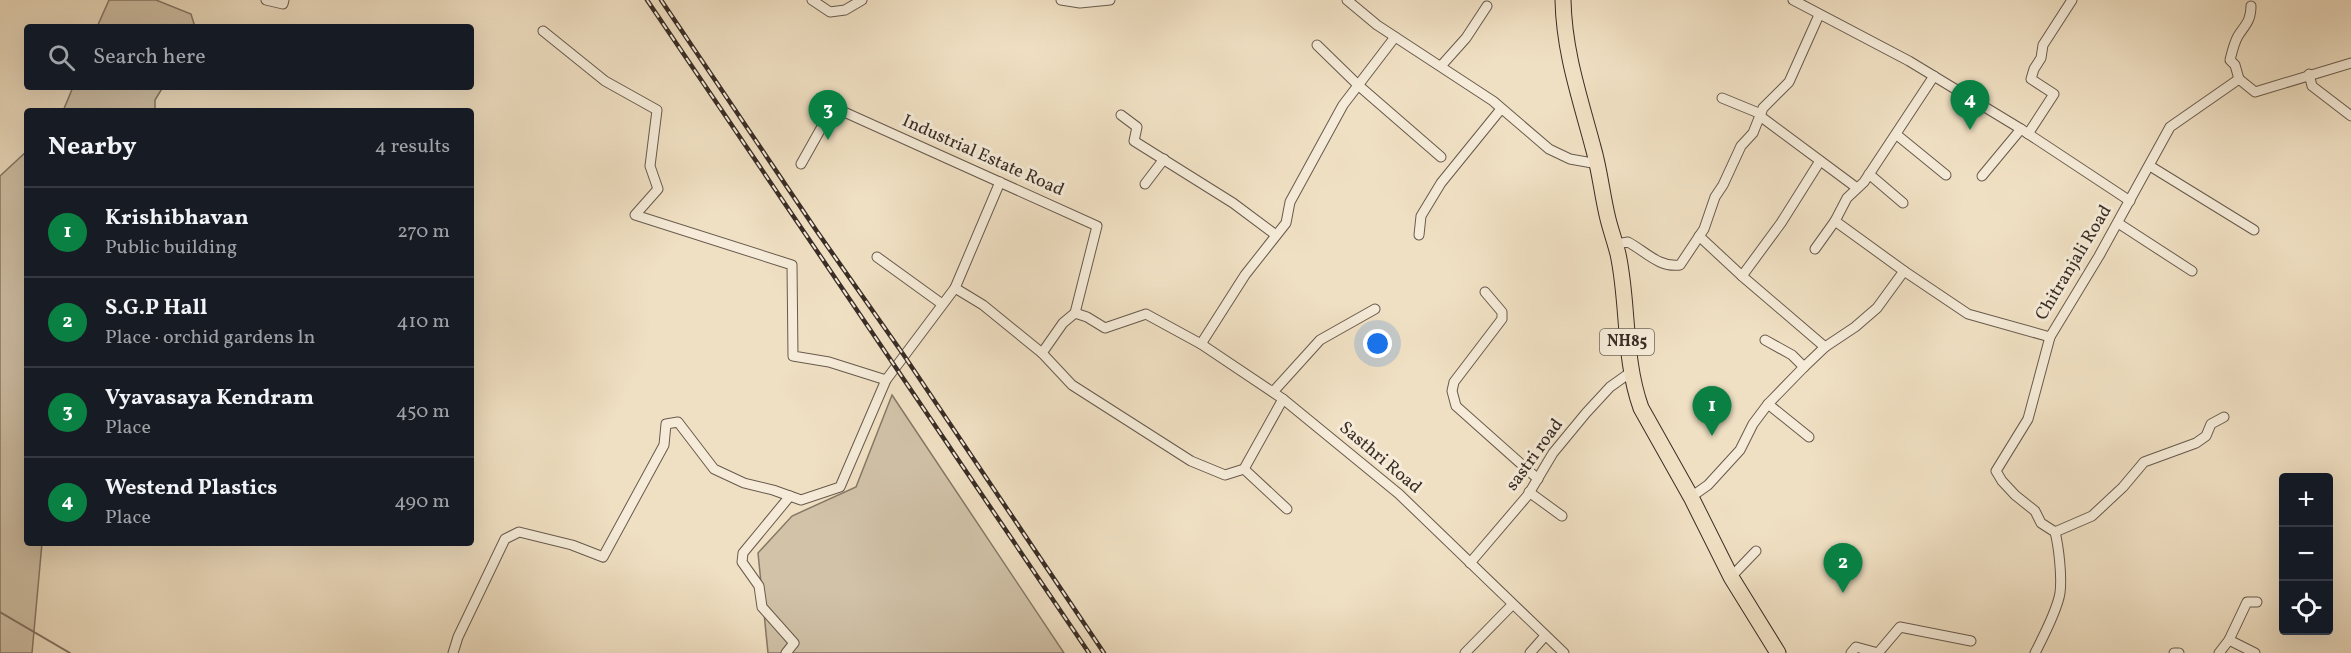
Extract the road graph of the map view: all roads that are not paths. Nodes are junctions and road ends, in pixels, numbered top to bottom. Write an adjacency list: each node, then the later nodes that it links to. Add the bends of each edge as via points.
1 (266, 0): 2 (street, via 283,4)
2 (284, 0)
3 (812, 0): 4 (street, via 830,12)
4 (862, 0)
5 (1061, 0): 6 (street)
6 (1110, 0)
7 (1347, 0): 15 (street)
8 (1563, 0): 34 (highway, NH85, via 1572,75)
9 (1793, 0): 13 (street)
10 (2072, 0): 28 (street, via 2052,28 2031,79 2054,93)
11 (1487, 6): 18 (street)
12 (2251, 6): 21 (street, via 2247,26 2238,37 2230,60)
13 (1819, 15): 20 (street); 26 (street, via 1789,81)
14 (543, 31): 68 (street, via 605,81 657,110 650,166 658,189 635,215 792,265 793,356 829,362)
15 (1395, 37): 18 (street); 22 (street)
16 (1317, 45): 22 (street)
17 (2351, 63): 19 (street)
18 (1441, 66): 24 (street)
19 (2309, 74): 21 (street, via 2255,92); 27 (street, via 2312,86)
20 (1934, 76): 28 (street); 29 (street)
21 (2239, 79): 35 (street, Chitranjali Road, via 2170,127)
22 (1358, 85): 30 (street); 47 (street, via 1326,133 1290,202 1286,223)
23 (1722, 98): 26 (street)
24 (1501, 109): 34 (street, via 1549,149 1570,159); 48 (street, via 1441,183 1421,216)
25 (1121, 115): 31 (street, via 1137,127 1134,141)
26 (1760, 115): 32 (street); 49 (street, via 1715,197)
27 (2351, 116)
28 (2024, 131): 38 (street); 42 (street)
29 (1897, 135): 36 (street); 37 (street)
30 (1441, 157)
31 (1164, 159): 40 (street); 47 (street)
32 (1820, 161): 41 (street); 55 (street)
33 (801, 164): 39 (street, Industrial Estate Road, via 833,107)
34 (1598, 164): 50 (highway, NH85)
35 (2150, 166): 42 (street, Chitranjali Road); 46 (street)
36 (1869, 174): 41 (street); 43 (street)
37 (1946, 175)
38 (1982, 176)
39 (1000, 182): 56 (street); 60 (street, Industrial Estate Road, via 1097,226)
40 (1145, 184)
41 (1857, 188): 44 (street)
42 (2130, 201): 45 (street, Chitranjali Road)
43 (1903, 203)
44 (1835, 221): 51 (street); 53 (street, Chitranjali Road)
45 (2118, 223): 54 (street); 61 (street, Chitranjali Road)
46 (2254, 230)
47 (1276, 235): 63 (street, via 1245,274)
48 (1419, 236)
49 (1699, 236): 50 (street, via 1680,265 1673,266 1655,261 1628,242); 55 (street)
50 (1616, 244): 67 (highway, NH85)
51 (1815, 249)
52 (877, 257): 58 (street)
53 (1904, 272): 61 (street, Chitranjali Road, via 1968,315); 64 (street, via 1856,327)
54 (2192, 272)
55 (1742, 276): 64 (street)
56 (955, 288): 58 (street); 65 (street)
57 (1485, 292): 75 (street, via 1502,312 1502,319 1454,382 1456,406)
58 (942, 304): 68 (street)
59 (1374, 309): 69 (street, via 1320,340)
60 (1075, 313): 63 (street, Sasthri Road, via 1105,328 1146,314); 65 (street)
61 (2050, 337): 81 (street, via 2028,419 1996,471 2001,481 2035,511 2041,523)
62 (1765, 340): 66 (street, via 1792,355)
63 (1201, 344): 69 (street, Sasthri Road)
64 (1825, 346): 66 (street)
65 (1042, 353): 74 (street, via 1072,385 1191,461 1225,475)
66 (1804, 367): 71 (street)
67 (1631, 372): 75 (street, sastri road, via 1610,387 1586,413 1553,453); 78 (highway, NH85, via 1641,408)
68 (886, 380): 77 (street, via 840,487 801,500)
69 (1273, 392): 70 (street, Sasthri Road)
70 (1283, 399): 74 (street); 83 (street, Sasthri Road, via 1399,494)
71 (1768, 405): 73 (street); 78 (street, via 1740,450 1708,485)
72 (2224, 417): 81 (street, via 2211,424 2196,443 2144,462 2092,516)
73 (1809, 437)
74 (1245, 469): 79 (street)
75 (1538, 479): 76 (street, sastri road)
76 (1529, 492): 80 (street); 83 (street, sastri road)
77 (790, 496): 90 (street, via 744,483 714,469 678,422 666,424 664,445 603,556 519,532 505,539); 91 (street, via 742,553 742,562 759,586 762,607 794,643)
78 (1691, 496): 84 (highway, NH85)
79 (1287, 509)
80 (1562, 516)
81 (2055, 532): 98 (street, via 2060,594)
82 (1756, 551): 84 (street)
83 (1470, 563): 86 (street, Sasthri Road)
84 (1731, 577): 95 (highway, NH85)
85 (2257, 602): 89 (street, via 2247,602)
86 (1512, 605): 87 (street, Sasthri Road); 92 (street)
87 (1545, 636): 93 (street); 94 (street, Sasthri Road)
88 (1971, 640): 97 (street, via 1900,627)
89 (2229, 640): 101 (street); 102 (street)
90 (453, 653)
91 (786, 653)
92 (1465, 653)
93 (1530, 653)
94 (1564, 653)
95 (1778, 653)
96 (1851, 653): 97 (street, via 1856,646)
97 (1878, 653)
98 (2035, 653)
99 (2174, 653): 100 (street)
100 (2179, 653)
101 (2219, 653)
102 (2255, 653)

